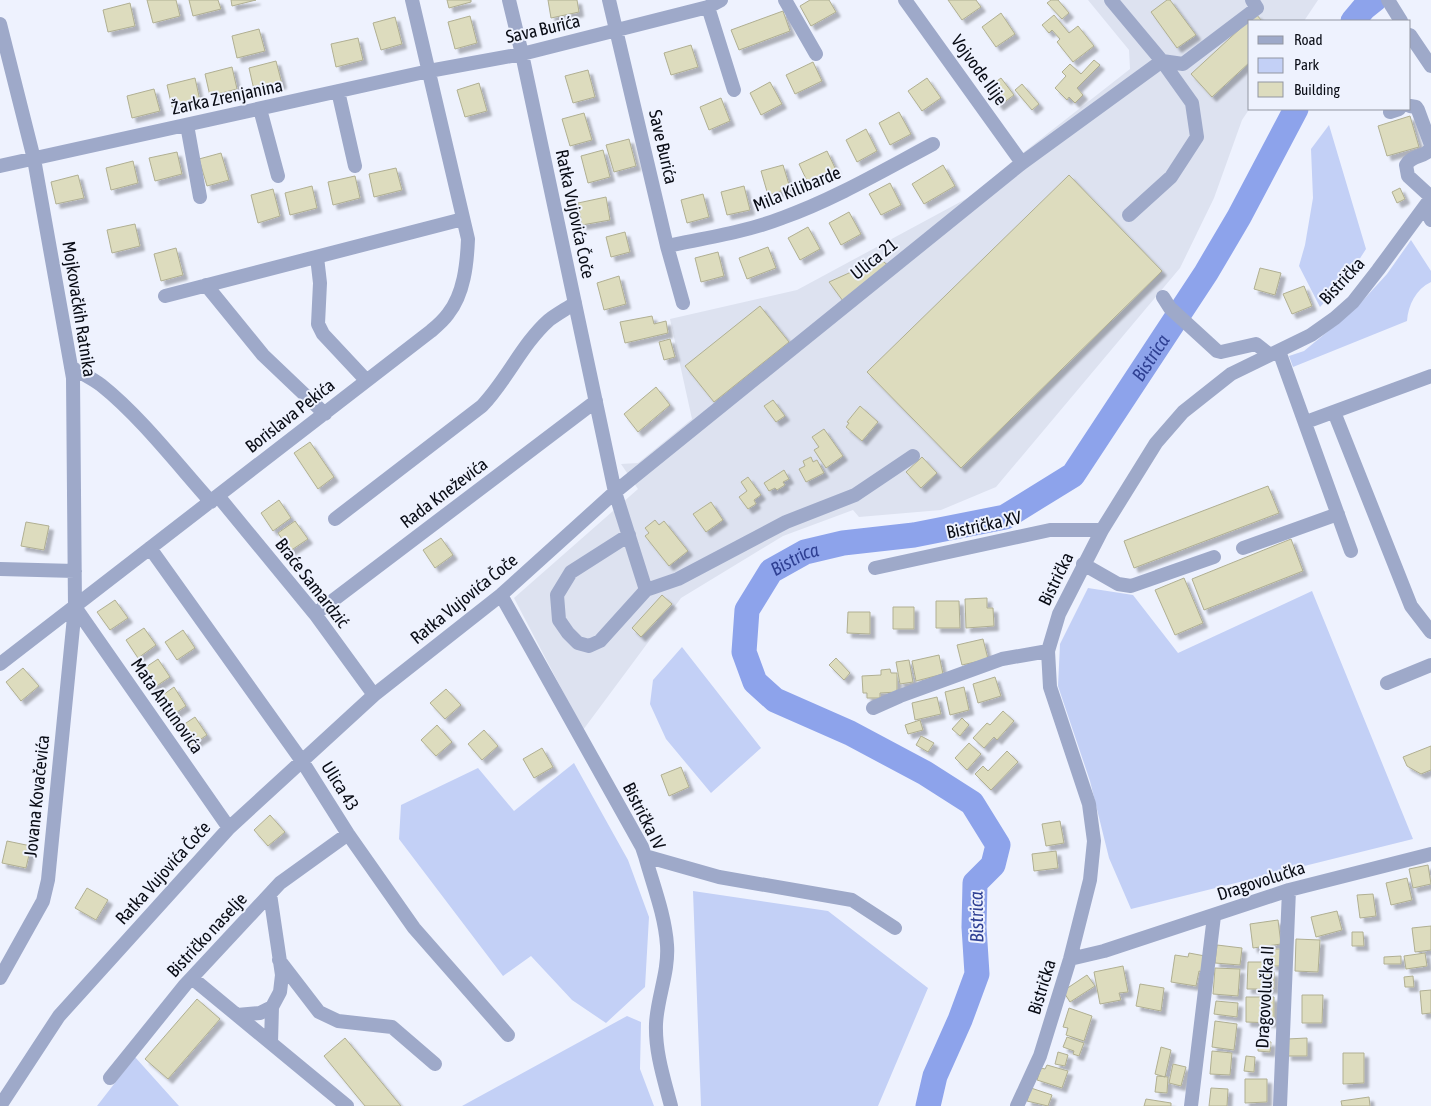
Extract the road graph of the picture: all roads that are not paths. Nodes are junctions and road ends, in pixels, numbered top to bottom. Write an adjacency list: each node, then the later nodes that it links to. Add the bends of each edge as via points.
1 (412, 0): 19 (street, Borislava Pekića)
2 (509, 0): 15 (street, Ratka Vujovića Čoče)
3 (609, 0): 13 (street, Save Burića)
4 (722, 0): 10 (street, Sava Burića)
5 (785, 0): 16 (street)
6 (905, 0): 28 (street, Vojvode Ilije)
7 (1111, 0): 17 (street)
8 (1252, 0): 17 (street, via 1258,8 1183,64)
9 (1388, 0): 11 (street)
10 (708, 6): 13 (street, Sava Burića); 20 (street)
11 (1400, 20)
12 (0, 24): 27 (street, Mojkovačkih Ratnika)
13 (617, 30): 15 (street, Sava Burića); 37 (street, Save Burića)
14 (1411, 37): 18 (street)
15 (522, 54): 19 (street, Sava Burića); 42 (street, Ratka Vujovića Čoče)
16 (816, 54)
17 (1162, 60): 28 (street, Ulica 21); 34 (street, via 1192,103 1197,137 1171,177)
18 (1431, 66)
19 (429, 72): 21 (street, Žarka Zrenjanina); 35 (street, Borislava Pekića)
20 (734, 90)
21 (338, 92): 23 (street, Žarka Zrenjanina); 30 (street)
22 (1411, 106): 26 (street, via 1416,106)
23 (260, 109): 24 (street, Žarka Zrenjanina); 31 (street)
24 (187, 125): 27 (street, Žarka Zrenjanina); 32 (street)
25 (934, 144): 37 (street, Mila Kilibarde, via 839,194 782,218)
26 (1431, 145): 33 (street, via 1427,153 1408,160 1406,165 1408,176)
27 (34, 159): 29 (street, Žarka Zrenjanina); 45 (street, Mojkovačkih Ratnika)
28 (1022, 163): 53 (street, Ulica 21)
29 (0, 166)
30 (355, 166)
31 (278, 176)
32 (200, 197)
33 (1429, 201): 36 (street); 44 (street, Bistrička, via 1353,302 1311,335)
34 (1130, 215)
35 (463, 219): 38 (street); 47 (street, Borislava Pekića, via 468,239 467,264 449,313 431,332)
36 (1431, 220)
37 (667, 246): 43 (street, Save Burića)
38 (317, 257): 39 (street); 47 (street, via 320,282 318,324 323,334)
39 (206, 285): 40 (street); 50 (street, via 263,355)
40 (165, 296)
41 (1167, 302): 44 (street, via 1217,351 1256,344)
42 (575, 303): 48 (street, Ratka Vujovića Čoče); 56 (street, via 550,320 533,338 496,392 482,406)
43 (683, 303)
44 (1275, 353): 51 (street); 57 (street, Bistrička, via 1231,374 1183,412 1156,442)
45 (71, 367): 54 (street, Braće Samardzić, via 115,397); 66 (street, Mojkovačkih Ratnika)
46 (1431, 376): 49 (street)
47 (366, 380): 50 (street, Borislava Pekića)
48 (596, 402): 53 (street, Ratka Vujovića Čoče); 70 (street, Rada Kneževića)
49 (1334, 412): 51 (street); 71 (street, via 1411,606)
50 (325, 414): 54 (street, Borislava Pekića)
51 (1306, 422): 55 (street)
52 (913, 456): 67 (street, via 855,495 786,522 678,579)
53 (616, 492): 58 (street); 68 (street, Ratka Vujovića Čoče)
54 (215, 499): 59 (street, Borislava Pekića); 70 (street, Braće Samardzić)
55 (1338, 514): 60 (street); 61 (street)
56 (335, 519)
57 (1102, 530): 63 (street, Bistrička); 64 (street, Bistrička XV, via 1050,530)
58 (629, 535): 67 (street); 67 (street, via 570,572 557,595 559,620 578,643 589,646 600,641)
59 (150, 548): 69 (street, Borislava Pekića); 78 (street, Ulica 43)
60 (1242, 548)
61 (1351, 551)
62 (1214, 557): 63 (street, via 1131,586 1118,584)
63 (1083, 564): 72 (street, Bistrička, via 1058,614)
64 (875, 568)
65 (0, 569): 66 (street)
66 (75, 571): 69 (street, Mojkovačkih Ratnika)
67 (646, 590)
68 (501, 595): 76 (street, Ratka Vujovića Čoče); 82 (street, Bistrička IV)
69 (75, 606): 73 (street, Borislava Pekića); 79 (street, Mata Antunovića); 91 (street, Jovana Kovačevića, via 48,880 42,901)
70 (315, 614): 76 (street, Braće Samardzić)
71 (1431, 632)
72 (1048, 651): 77 (street, via 1002,659); 87 (street, Bistrička, via 1050,687 1089,804 1094,841 1090,880)
73 (0, 664)
74 (1431, 665): 75 (street)
75 (1388, 683)
76 (374, 695): 78 (street, Ratka Vujovića Čoče)
77 (873, 708)
78 (302, 760): 79 (street, Ratka Vujovića Čoče); 80 (street, Ulica 43)
79 (229, 828): 99 (street, Ratka Vujovića Čoče, via 59,1016)
80 (348, 834): 84 (street, Bistričko naselje, via 280,883); 95 (street, Ulica 43, via 414,928)
81 (1431, 854): 83 (street, Dragovolučka)
82 (645, 856): 86 (street, via 719,876 852,900); 101 (street, Bistrička IV, via 667,944 656,1022 656,1051)
83 (1289, 890): 85 (street, Dragovolučka); 104 (street, Dragovolučka II)
84 (270, 894): 90 (street); 92 (street, Bistričko naselje)
85 (1214, 916): 88 (street, Dragovolučka); 103 (street)
86 (894, 928)
87 (1075, 939): 88 (street); 89 (street, Bistrička)
88 (1104, 952): 89 (street, Dragovolučka)
89 (1070, 959): 102 (street, Bistrička, via 1040,1056)
90 (279, 960): 93 (street, via 282,975 280,992); 97 (street, via 319,1012 338,1021 392,1027)
91 (0, 978)
92 (192, 978): 94 (street); 98 (street, Bistričko naselje)
93 (272, 1007): 94 (street, via 260,1013); 96 (street)
94 (237, 1015): 96 (street)
95 (508, 1035)
96 (271, 1043): 100 (street)
97 (435, 1064)
98 (110, 1078)
99 (0, 1106)
100 (347, 1106)
101 (671, 1106)
102 (1018, 1106)
103 (1191, 1106)
104 (1280, 1106)

